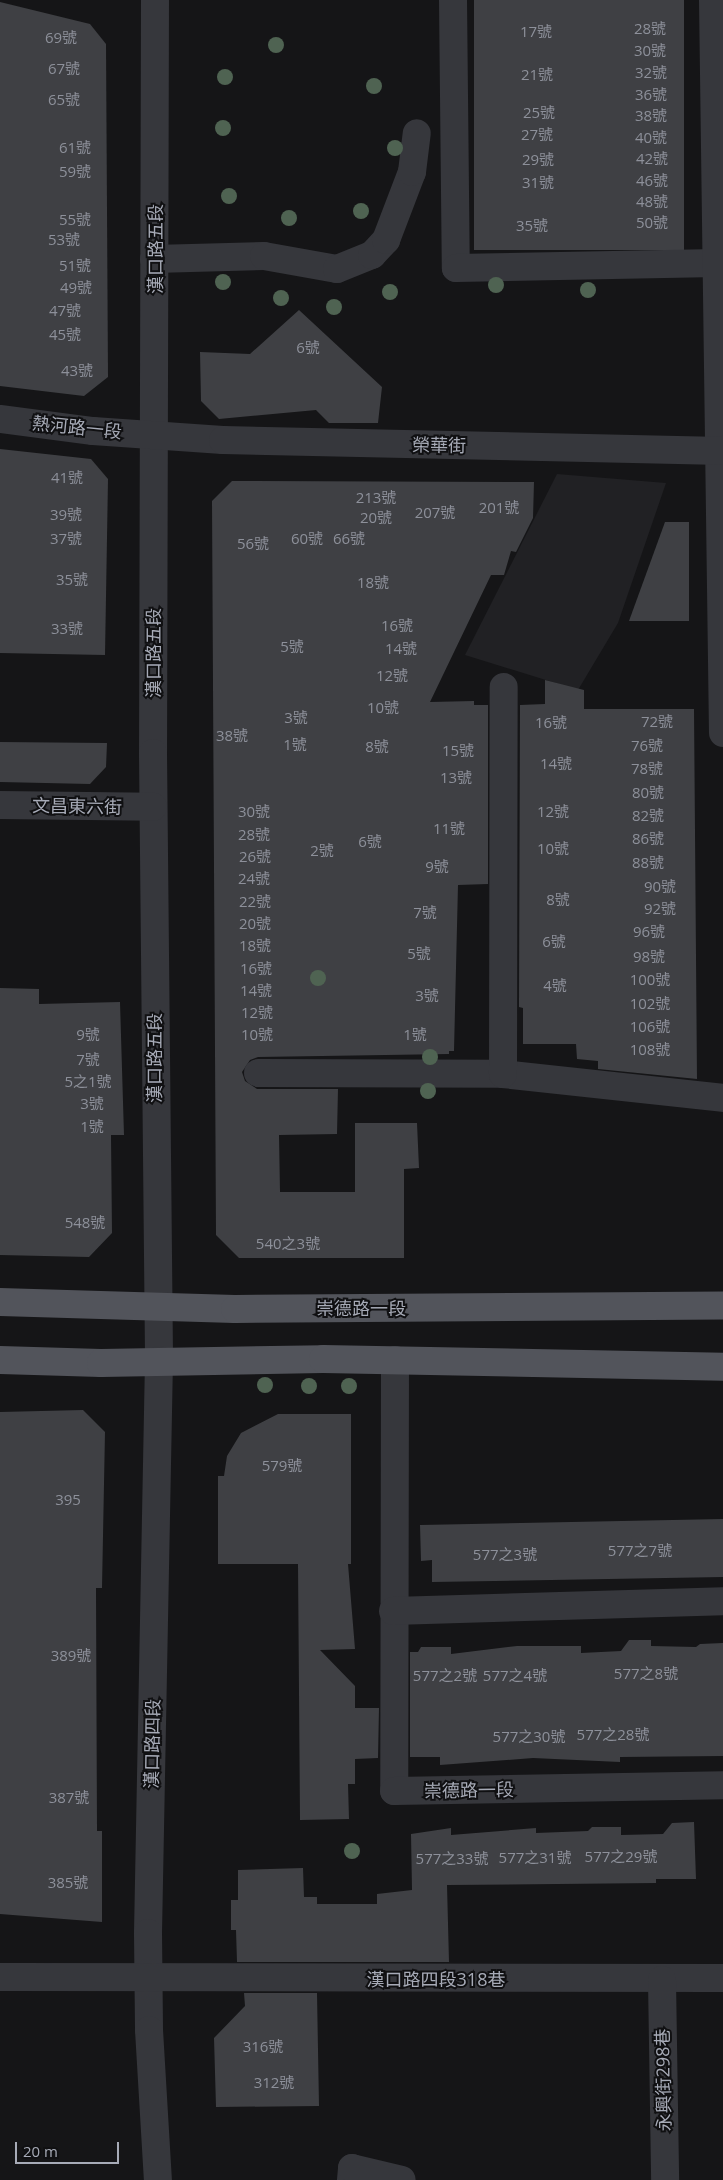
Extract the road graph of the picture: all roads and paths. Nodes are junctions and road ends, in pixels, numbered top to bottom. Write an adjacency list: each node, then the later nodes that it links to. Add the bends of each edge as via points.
1 (156, 0): 5 (street, 漢口路五段)
2 (453, 0): 6 (street, via 456,268)
3 (713, 0): 6 (street)
4 (418, 133): 5 (street, via 412,172 386,240 372,255 337,269 264,256)
5 (154, 259): 8 (street, 漢口路五段)
6 (717, 263): 9 (street)
7 (0, 418): 8 (street, 熱河路一段, via 93,431)
8 (155, 434): 9 (street, 榮華街, via 223,440); 13 (street, 漢口路五段)
9 (721, 451): 11 (street)
10 (504, 687): 15 (street)
11 (723, 733)
12 (0, 805): 13 (street, 文昌東六街)
13 (153, 807): 19 (street, 漢口路五段)
14 (258, 1073): 15 (street)
15 (503, 1074): 16 (street)
16 (723, 1098)
17 (0, 1302): 19 (main road, 崇德路一段)
18 (723, 1306): 19 (main road, 崇德路一段)
19 (157, 1307): 21 (street, 漢口路四段)
20 (0, 1360): 21 (main road, via 101,1363)
21 (159, 1360): 22 (main road); 27 (street, 漢口路四段)
22 (395, 1360): 23 (main road); 25 (street, 崇德路一段)
23 (723, 1367)
24 (723, 1601): 25 (street)
25 (393, 1611): 26 (street, 崇德路一段, via 394,1791)
26 (723, 1784)
27 (149, 1976): 28 (street, 漢口路四段318巷); 30 (street, 漢口路四段318巷); 32 (street, 漢口路四段)
28 (0, 1977)
29 (723, 1978): 30 (street, 漢口路四段318巷)
30 (662, 1980): 34 (street, 永興街298巷)
31 (351, 2174): 33 (street)
32 (158, 2180)
33 (402, 2180)
34 (665, 2180)

